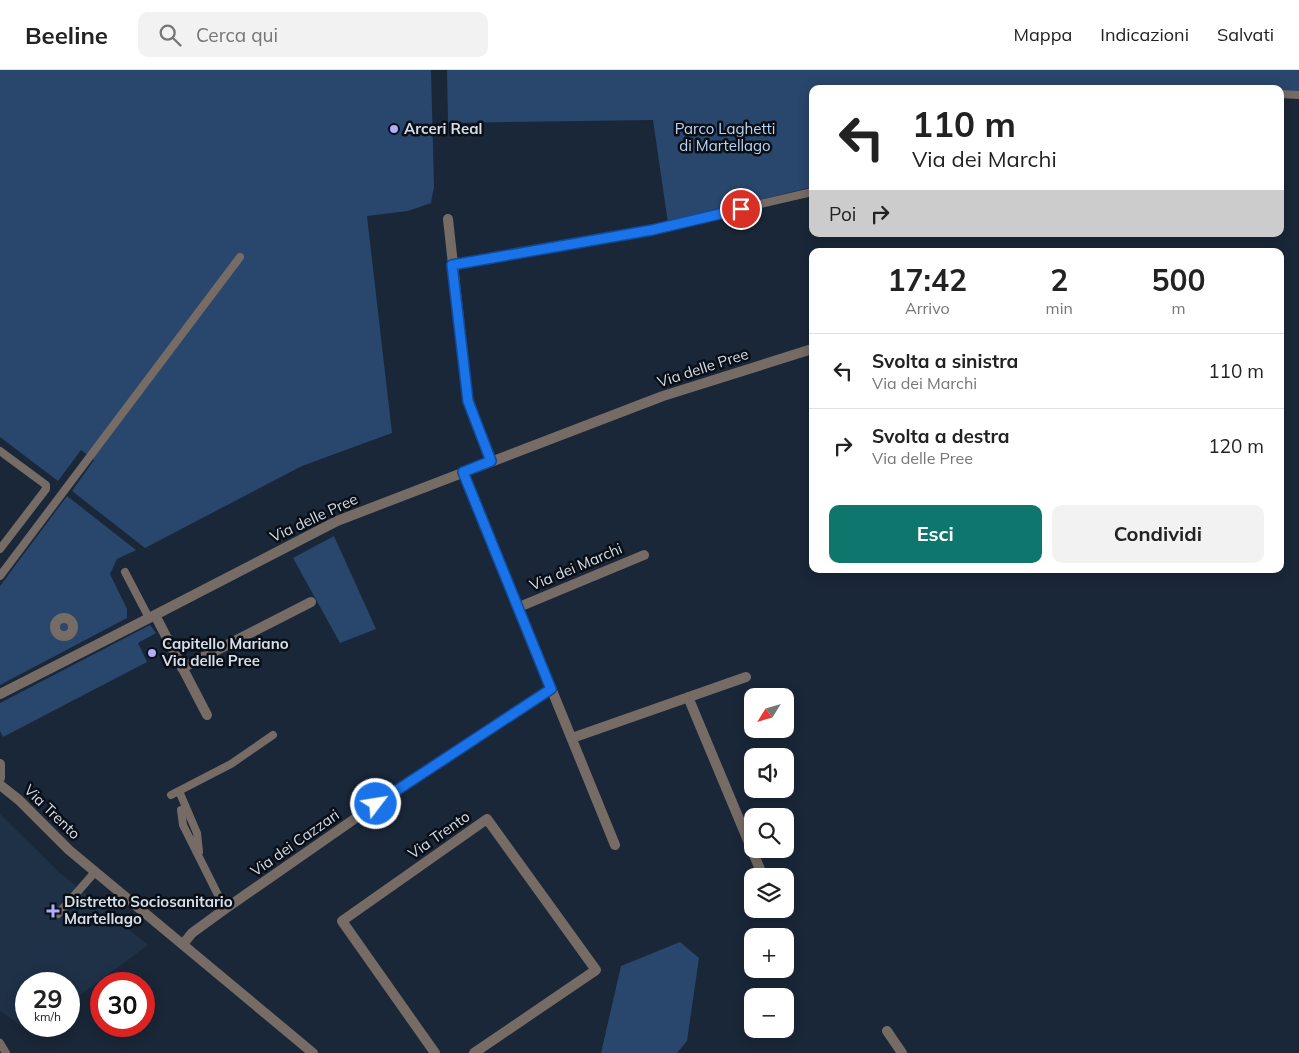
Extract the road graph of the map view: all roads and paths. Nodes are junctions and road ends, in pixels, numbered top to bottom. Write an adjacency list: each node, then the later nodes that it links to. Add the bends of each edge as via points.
1 (1284, 94): 2 (lane)
2 (1299, 94)
3 (809, 193): 6 (lane, via 652,230)
4 (448, 219): 6 (street)
5 (240, 257): 14 (lane)
6 (452, 265): 9 (street, via 468,401)
7 (809, 350): 9 (street, Via delle Pree, via 663,396)
8 (0, 451): 11 (lane, via 46,485)
9 (491, 461): 10 (street, Via delle Pree)
10 (463, 472): 16 (street, Via dei Marchi); 17 (street, Via delle Pree, via 337,521)
11 (0, 549)
12 (644, 555): 16 (street, Via dei Marchi)
13 (125, 572): 17 (lane)
14 (0, 576)
15 (310, 602): 18 (street)
16 (519, 607): 20 (street, Via dei Marchi)
17 (152, 616): 18 (street); 21 (street, Via delle Pree)
18 (182, 668): 23 (street)
19 (746, 677): 22 (street)
20 (551, 689): 25 (street, Via dei Marchi); 36 (street, Via dei Cazzari, via 376,804)
21 (0, 694)
22 (688, 697): 25 (street); 34 (street)
23 (207, 715)
24 (273, 735): 29 (lane, via 231,764)
25 (572, 738): 32 (street, Via dei Marchi)
26 (0, 764): 27 (street)
27 (0, 778)
28 (0, 785): 35 (street, Via Trento)
29 (179, 791): 30 (lane); 33 (lane, via 197,833)
30 (170, 795)
31 (181, 810): 33 (lane, via 184,825)
32 (615, 845)
33 (199, 857): 36 (lane)
34 (759, 868)
35 (95, 872): 37 (lane); 38 (street, Via Trento)
36 (225, 909): 38 (street, Via dei Cazzari)
37 (58, 914)
38 (184, 943): 42 (street, Via Trento)
39 (887, 1031): 45 (street)
40 (0, 1043): 41 (lane)
41 (6, 1053)
42 (313, 1053)
43 (435, 1053): 44 (street, Via Trento, via 342,921 487,819 596,970)
44 (474, 1053)
45 (902, 1053)

